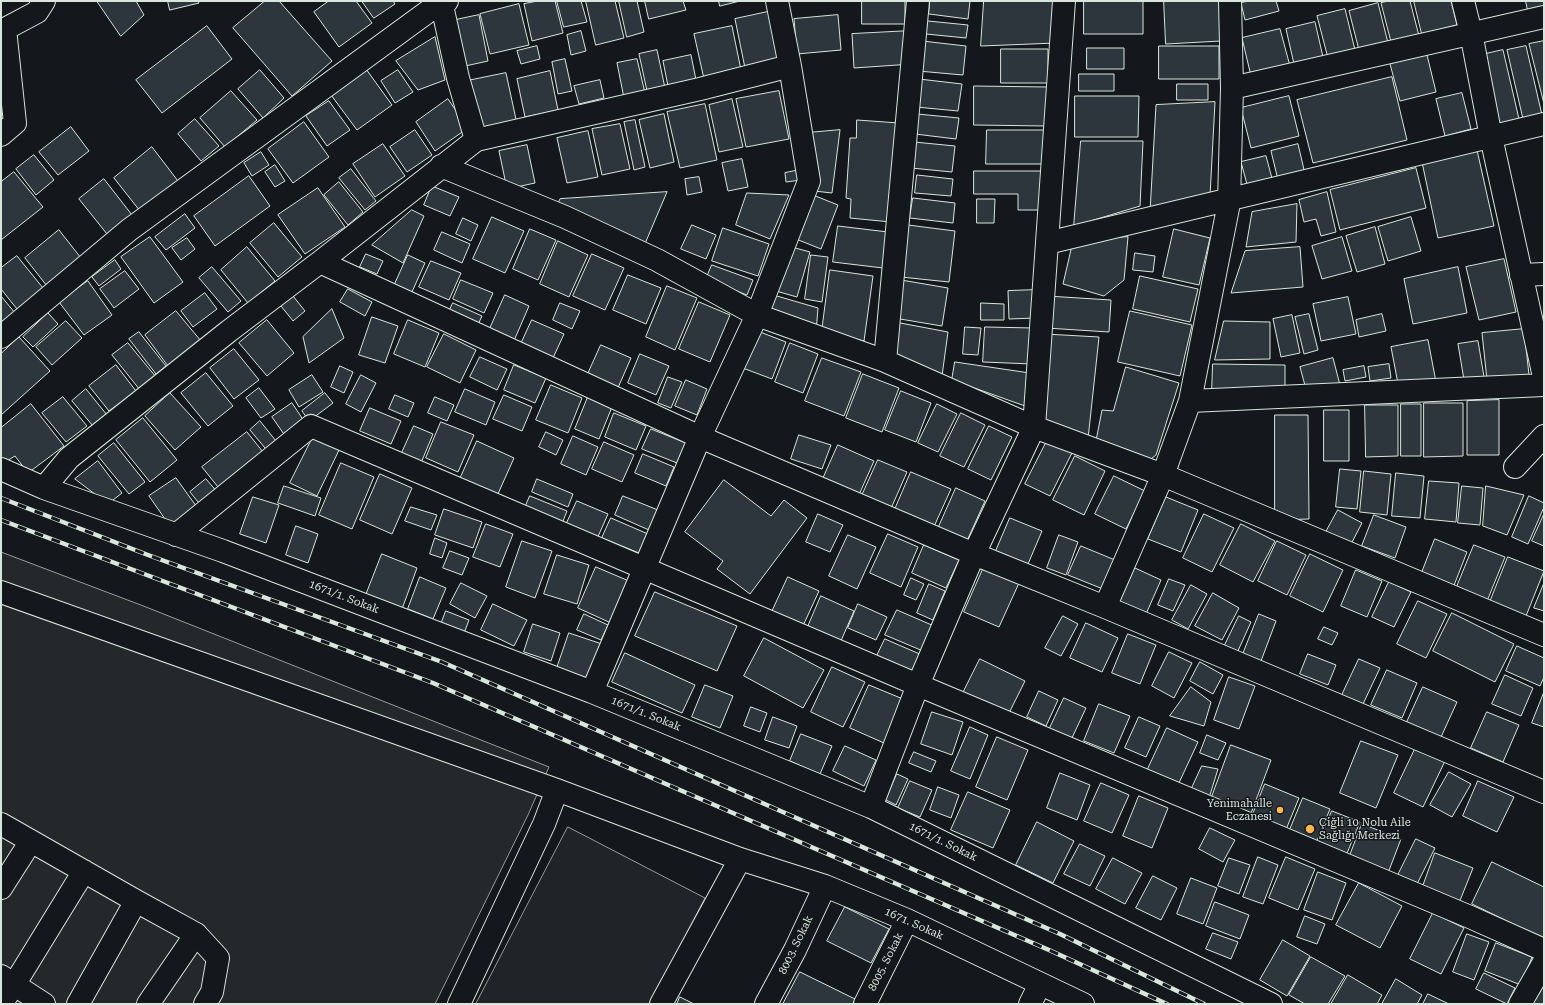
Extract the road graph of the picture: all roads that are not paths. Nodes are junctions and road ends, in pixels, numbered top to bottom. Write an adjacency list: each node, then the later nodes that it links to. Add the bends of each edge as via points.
1 (44, 1): 9 (street, via 37,12)
2 (443, 1): 16 (street, via 458,78); 24 (street, via 129,230)
3 (777, 1): 11 (street)
4 (918, 1): 25 (street)
5 (1064, 1): 19 (street)
6 (1230, 1): 12 (street)
7 (1463, 1): 10 (street)
8 (1544, 17): 10 (street)
9 (2, 30): 14 (street, via 15,123)
10 (1471, 33): 12 (street); 15 (street)
11 (790, 66): 16 (street); 23 (street, via 809,181)
12 (1232, 88): 18 (street)
13 (1544, 124): 15 (street)
14 (1, 135)
15 (1491, 137): 18 (street); 22 (street)
16 (476, 140): 17 (street)
17 (442, 166): 20 (street); 23 (street, via 565,217 657,260)
18 (1229, 200): 19 (street); 28 (street)
19 (1047, 243): 29 (street)
20 (320, 262): 31 (street); 35 (street, via 228,331 69,458)
21 (1544, 274): 22 (street)
22 (1521, 275): 26 (street)
23 (757, 315): 25 (street); 31 (street)
24 (1, 337)
25 (885, 361): 29 (street)
26 (1544, 377)
27 (1544, 385): 28 (street)
28 (1190, 401): 34 (street)
29 (1034, 427): 34 (street); 37 (street)
30 (1544, 436): 32 (street)
31 (700, 438): 37 (street); 38 (street)
32 (1515, 467)
33 (1, 469): 35 (street, 1671/1. Sokak)
34 (1163, 475): 40 (street); 41 (street)
35 (44, 488): 36 (street, 1671/1. Sokak)
36 (176, 535): 38 (street, via 311,426); 43 (street, 1671/1. Sokak)
37 (974, 554): 40 (street); 42 (street)
38 (645, 569): 42 (street); 43 (street)
39 (3, 597): 44 (street, 1671. Sokak)
40 (1105, 607): 45 (street)
41 (1544, 635)
42 (918, 685): 46 (street); 56 (street)
43 (592, 692): 46 (street, 1671/1. Sokak)
44 (557, 790): 49 (street, 1671. Sokak); 65 (street, via 544,824)
45 (1544, 792)
46 (871, 807): 71 (street, 1671/1. Sokak)
47 (1, 824): 48 (street)
48 (31, 841): 50 (street); 52 (street)
49 (740, 859): 51 (street, 1671. Sokak); 66 (street)
50 (84, 872): 53 (street); 58 (street)
51 (824, 886): 54 (street, 1671. Sokak); 67 (street, 8003. Sokak, via 795,950)
52 (1, 888)
53 (136, 902): 55 (street); 62 (street)
54 (908, 920): 59 (street, 1671. Sokak); 68 (street, 8005. Sokak)
55 (196, 934): 63 (street); 64 (street, via 218,958 212,992)
56 (1544, 950)
57 (1544, 962): 72 (street)
58 (8, 981): 60 (street); 61 (street)
59 (1040, 984): 69 (street); 70 (street, 1671. Sokak)
60 (1, 1004)
61 (44, 1004)
62 (78, 1004)
63 (148, 1004)
64 (205, 1004)
65 (459, 1004)
66 (661, 1004)
67 (766, 1004)
68 (865, 1004)
69 (1030, 1004)
70 (1083, 1004)
71 (1271, 1004)
72 (1520, 1004)

